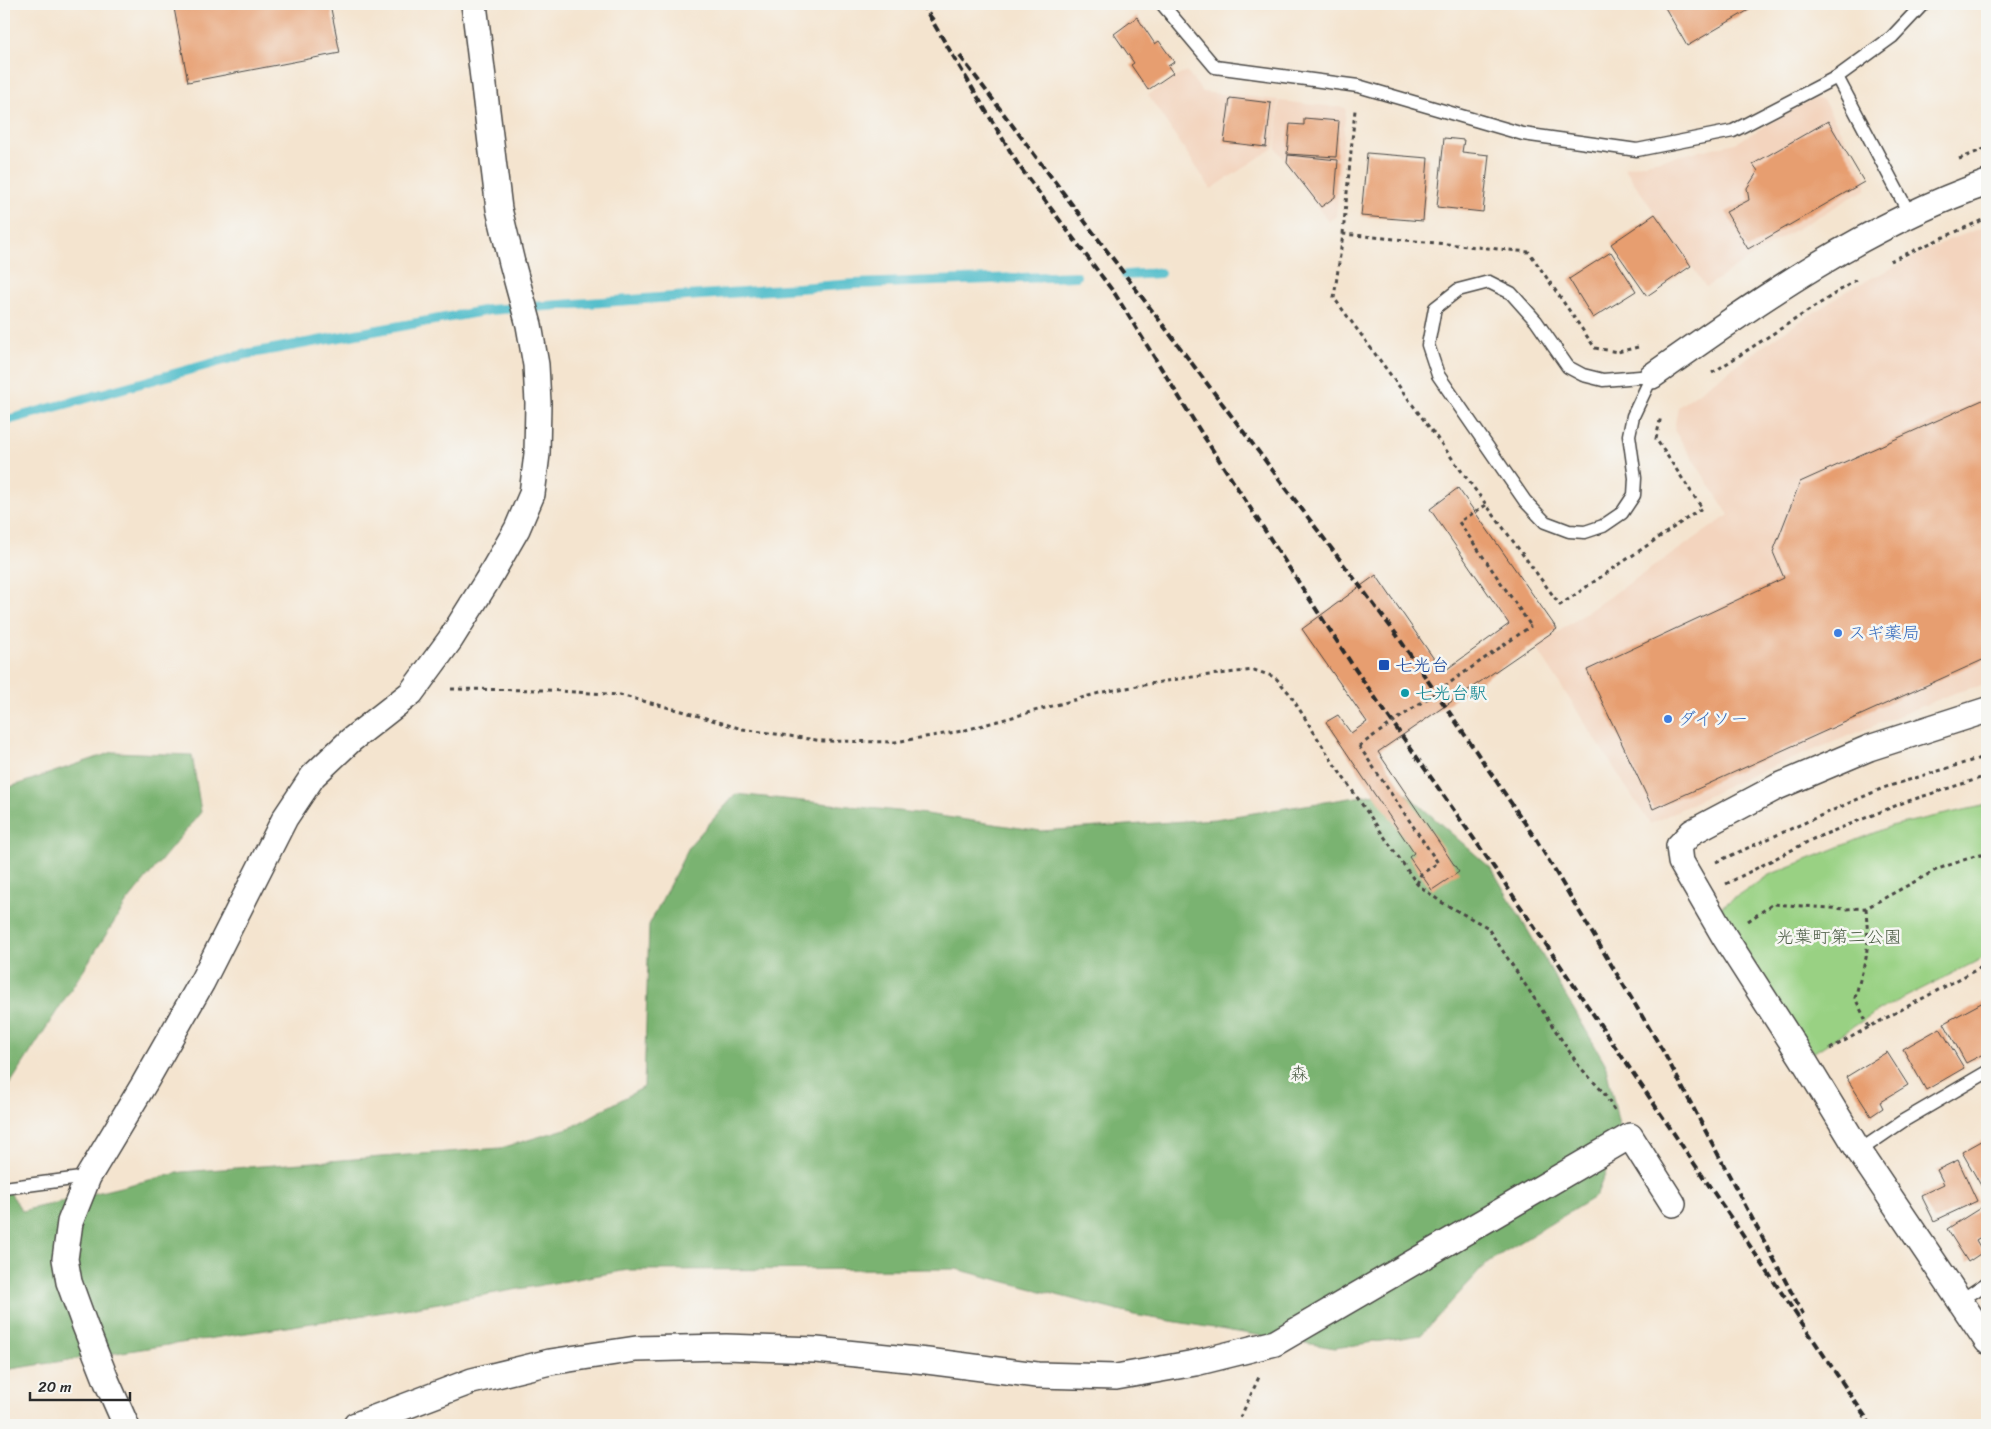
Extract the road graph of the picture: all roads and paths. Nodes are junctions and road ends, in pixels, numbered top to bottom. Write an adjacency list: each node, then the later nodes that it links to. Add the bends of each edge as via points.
1 (474, 4): 19 (street, via 499,209 536,365 536,454 532,494 517,529 450,640)
2 (1162, 4): 5 (lane, via 1215,67)
3 (1923, 4): 4 (lane, via 1892,37)
4 (1837, 77): 5 (lane, via 1734,131 1637,150 1523,134); 9 (lane)
5 (1358, 86): 11 (path)
6 (1987, 148): 7 (path)
7 (1954, 161)
8 (1987, 183): 9 (street)
9 (1910, 215): 16 (street, via 1793,280)
10 (1987, 218): 12 (path)
11 (1343, 234): 14 (path, via 1529,252 1594,348 1618,352); 18 (path, via 1334,298)
12 (1882, 265)
13 (1857, 280): 15 (path)
14 (1646, 342)
15 (1710, 375)
16 (1652, 376): 16 (lane, via 1633,416 1628,435 1635,478 1634,495 1622,513 1603,526 1585,532 1569,531 1545,522 1525,502 1438,375 1428,345 1435,308 1458,290 1489,282 1511,293 1536,321 1568,367 1603,380)
17 (1662, 414): 18 (path, via 1656,439 1702,508 1560,605)
18 (1486, 505): 25 (path, bridge, via 1460,522 1532,626 1359,746 1438,863 1421,874)
19 (411, 693): 25 (path, via 465,688 620,695 742,729 823,741 896,742 962,731 1102,692 1254,670 1275,677 1290,693 1334,764); 35 (street, via 351,740 312,776 285,818 202,982)
20 (1987, 710): 28 (street, via 1869,748 1777,787 1692,832 1679,846 1681,862)
21 (1987, 756): 24 (path, via 1883,788)
22 (1987, 776): 26 (path, via 1905,802 1813,839)
23 (1987, 854): 27 (path, via 1938,869)
24 (1715, 862)
25 (1417, 884): 33 (path, via 1441,902 1487,927 1579,1066 1604,1093)
26 (1720, 887)
27 (1866, 908): 28 (path, via 1773,904); 30 (path, via 1866,958 1855,998)
28 (1724, 936): 31 (street)
29 (1987, 964): 30 (path)
30 (1869, 1026): 31 (path)
31 (1806, 1064): 34 (street)
32 (1987, 1072): 34 (lane)
33 (1630, 1136): 37 (street); 41 (street)
34 (1859, 1151): 39 (street)
35 (88, 1176): 36 (lane); 42 (street, via 70,1222 65,1259 69,1282 85,1326)
36 (4, 1188)
37 (1673, 1204)
38 (1987, 1282): 39 (lane)
39 (1960, 1301): 40 (street)
40 (1987, 1341)
41 (1275, 1342): 43 (street, via 1195,1363 1116,1377 1037,1376 816,1350 636,1349 550,1362 472,1381); 44 (path)
42 (126, 1425)
43 (356, 1425)
44 (1237, 1425)

